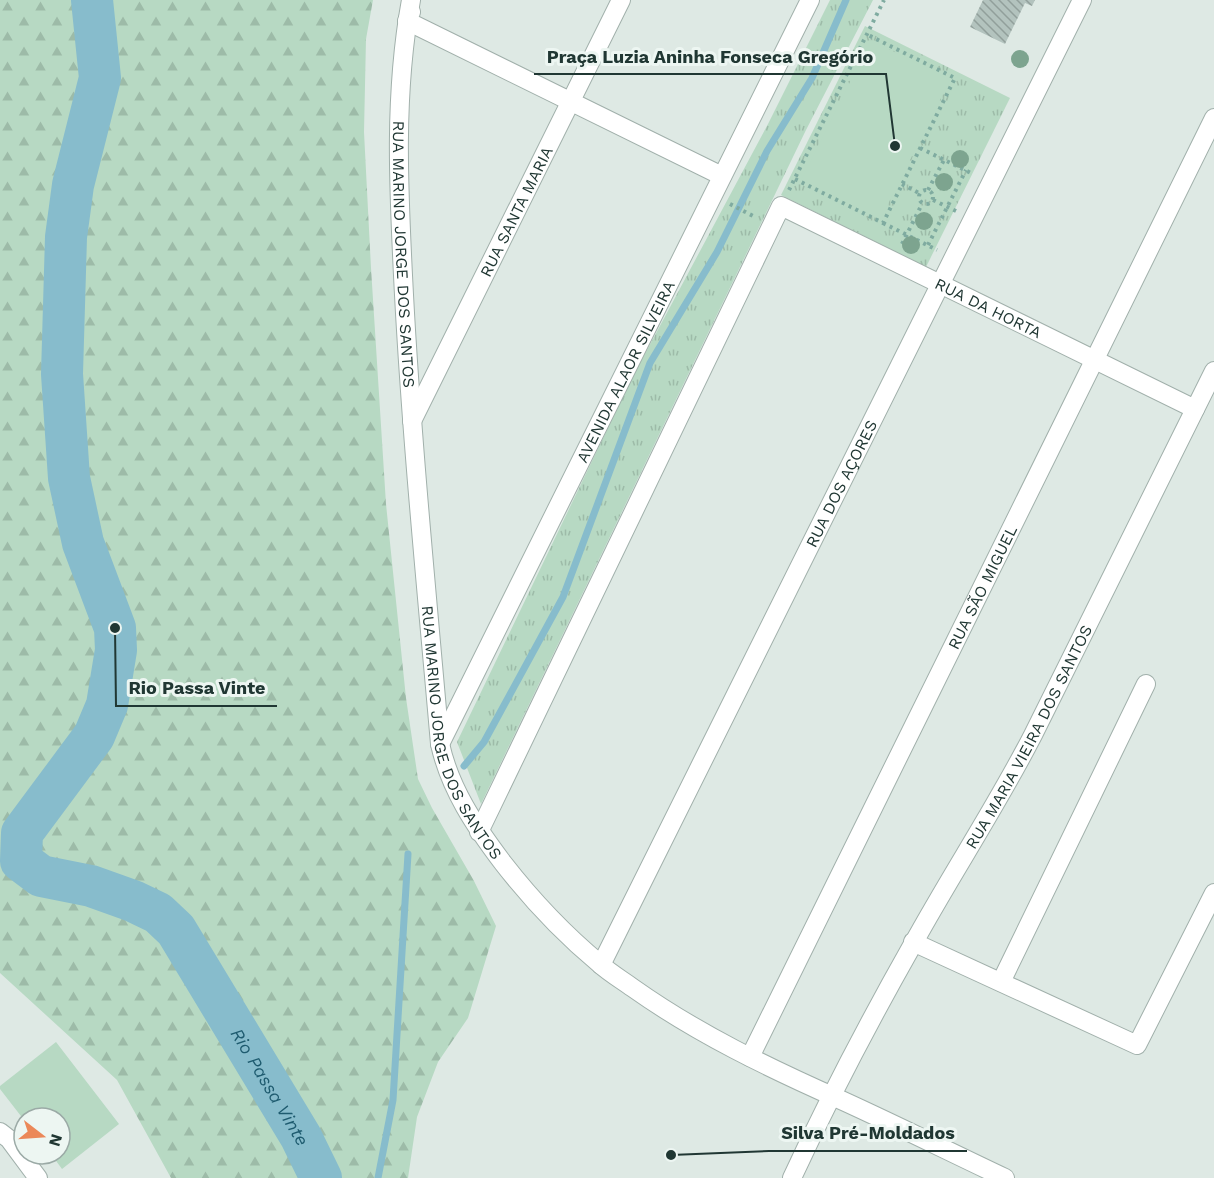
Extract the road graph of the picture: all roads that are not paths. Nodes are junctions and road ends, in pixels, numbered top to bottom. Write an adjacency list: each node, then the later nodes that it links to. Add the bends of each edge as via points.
1 (411, 0): 6 (street, RUA MARINO JORGE DOS SANTOS)
2 (417, 0): 6 (street)
3 (621, 0): 7 (street, RUA SANTA MARIA)
4 (810, 0): 9 (street, AVENIDA ALAOR SILVEIRA)
5 (1082, 0): 10 (street, RUA DOS AÇORES)
6 (407, 21): 7 (street); 14 (street, RUA MARINO JORGE DOS SANTOS, via 398,139)
7 (571, 102): 9 (street); 14 (street, RUA SANTA MARIA)
8 (1214, 118): 11 (street, RUA SÃO MIGUEL)
9 (722, 176): 16 (street, AVENIDA ALAOR SILVEIRA)
10 (940, 285): 11 (street, RUA DA HORTA); 17 (street, RUA DA HORTA, via 781,206); 20 (street, RUA DOS AÇORES)
11 (1095, 359): 13 (street, RUA DA HORTA); 22 (street, RUA SÃO MIGUEL)
12 (1214, 371): 13 (street, RUA MARIA VIEIRA DOS SANTOS)
13 (1195, 409): 19 (street, RUA MARIA VIEIRA DOS SANTOS, via 1009,781)
14 (411, 423): 16 (street, RUA MARINO JORGE DOS SANTOS)
15 (1146, 684): 21 (street)
16 (440, 744): 17 (street, RUA MARINO JORGE DOS SANTOS, via 456,792)
17 (479, 832): 20 (street, RUA MARINO JORGE DOS SANTOS, via 515,878)
18 (1214, 892): 21 (street, via 1137,1045)
19 (913, 942): 21 (street); 23 (street, RUA MARIA VIEIRA DOS SANTOS)
20 (601, 965): 22 (street, RUA MARINO JORGE DOS SANTOS, via 695,1028)
21 (1001, 982)
22 (750, 1058): 23 (street, RUA MARINO JORGE DOS SANTOS)
23 (830, 1096): 26 (street, RUA MARIA VIEIRA DOS SANTOS); 27 (street, RUA MARINO JORGE DOS SANTOS)
24 (0, 1132): 25 (street)
25 (38, 1178)
26 (792, 1178)
27 (1005, 1178)

